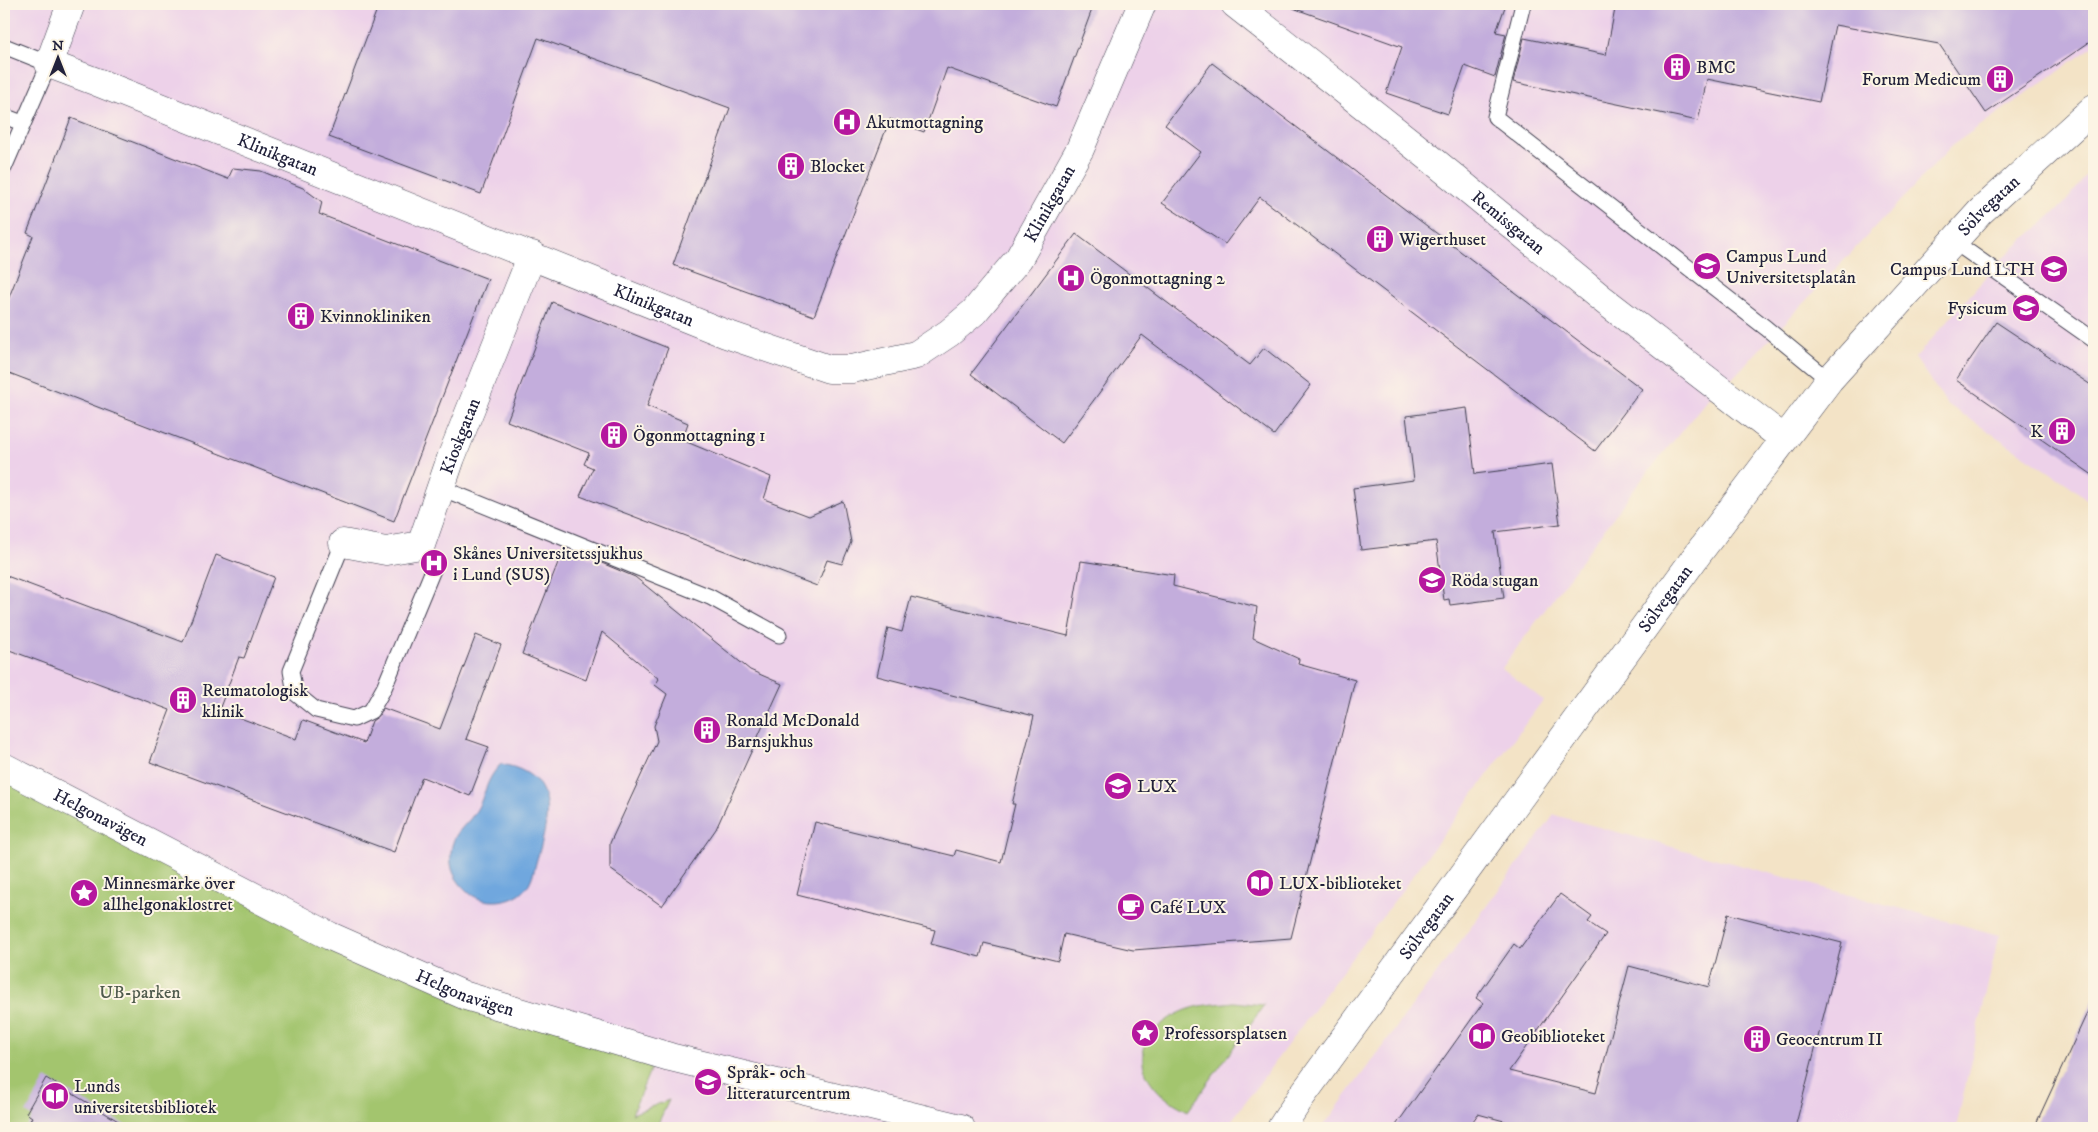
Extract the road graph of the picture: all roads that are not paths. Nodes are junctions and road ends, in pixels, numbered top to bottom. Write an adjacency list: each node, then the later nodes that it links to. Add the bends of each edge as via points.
1 (71, 4): 6 (street)
2 (1142, 4): 12 (street, Klinikgatan, via 1080,149 1018,258 974,312 916,355 875,366 829,369 726,334)
3 (1235, 4): 15 (street, Remissgatan, via 1601,298)
4 (1523, 4): 14 (lane, via 1495,117)
5 (4, 46): 6 (lane, Klinikgatan)
6 (49, 64): 9 (lane); 12 (street, Klinikgatan)
7 (2094, 108): 11 (street, Sölvegatan, via 1980,212)
8 (4, 116): 9 (lane)
9 (22, 123): 10 (lane)
10 (4, 168)
11 (1953, 241): 13 (lane); 14 (street, Sölvegatan)
12 (532, 255): 16 (street, Kioskgatan)
13 (2094, 340)
14 (1829, 380): 15 (street, Sölvegatan)
15 (1784, 440): 22 (street, Sölvegatan)
16 (440, 488): 18 (street, Kioskgatan); 19 (lane, via 710,597)
17 (343, 543): 18 (street, via 386,551); 18 (lane, via 291,671 295,693 316,710 354,719 371,711 384,688 435,565)
18 (420, 545)
19 (779, 635)
20 (4, 767): 21 (street, Helgonavägen, via 330,936 466,996 663,1055)
21 (961, 1128)
22 (1281, 1128)

